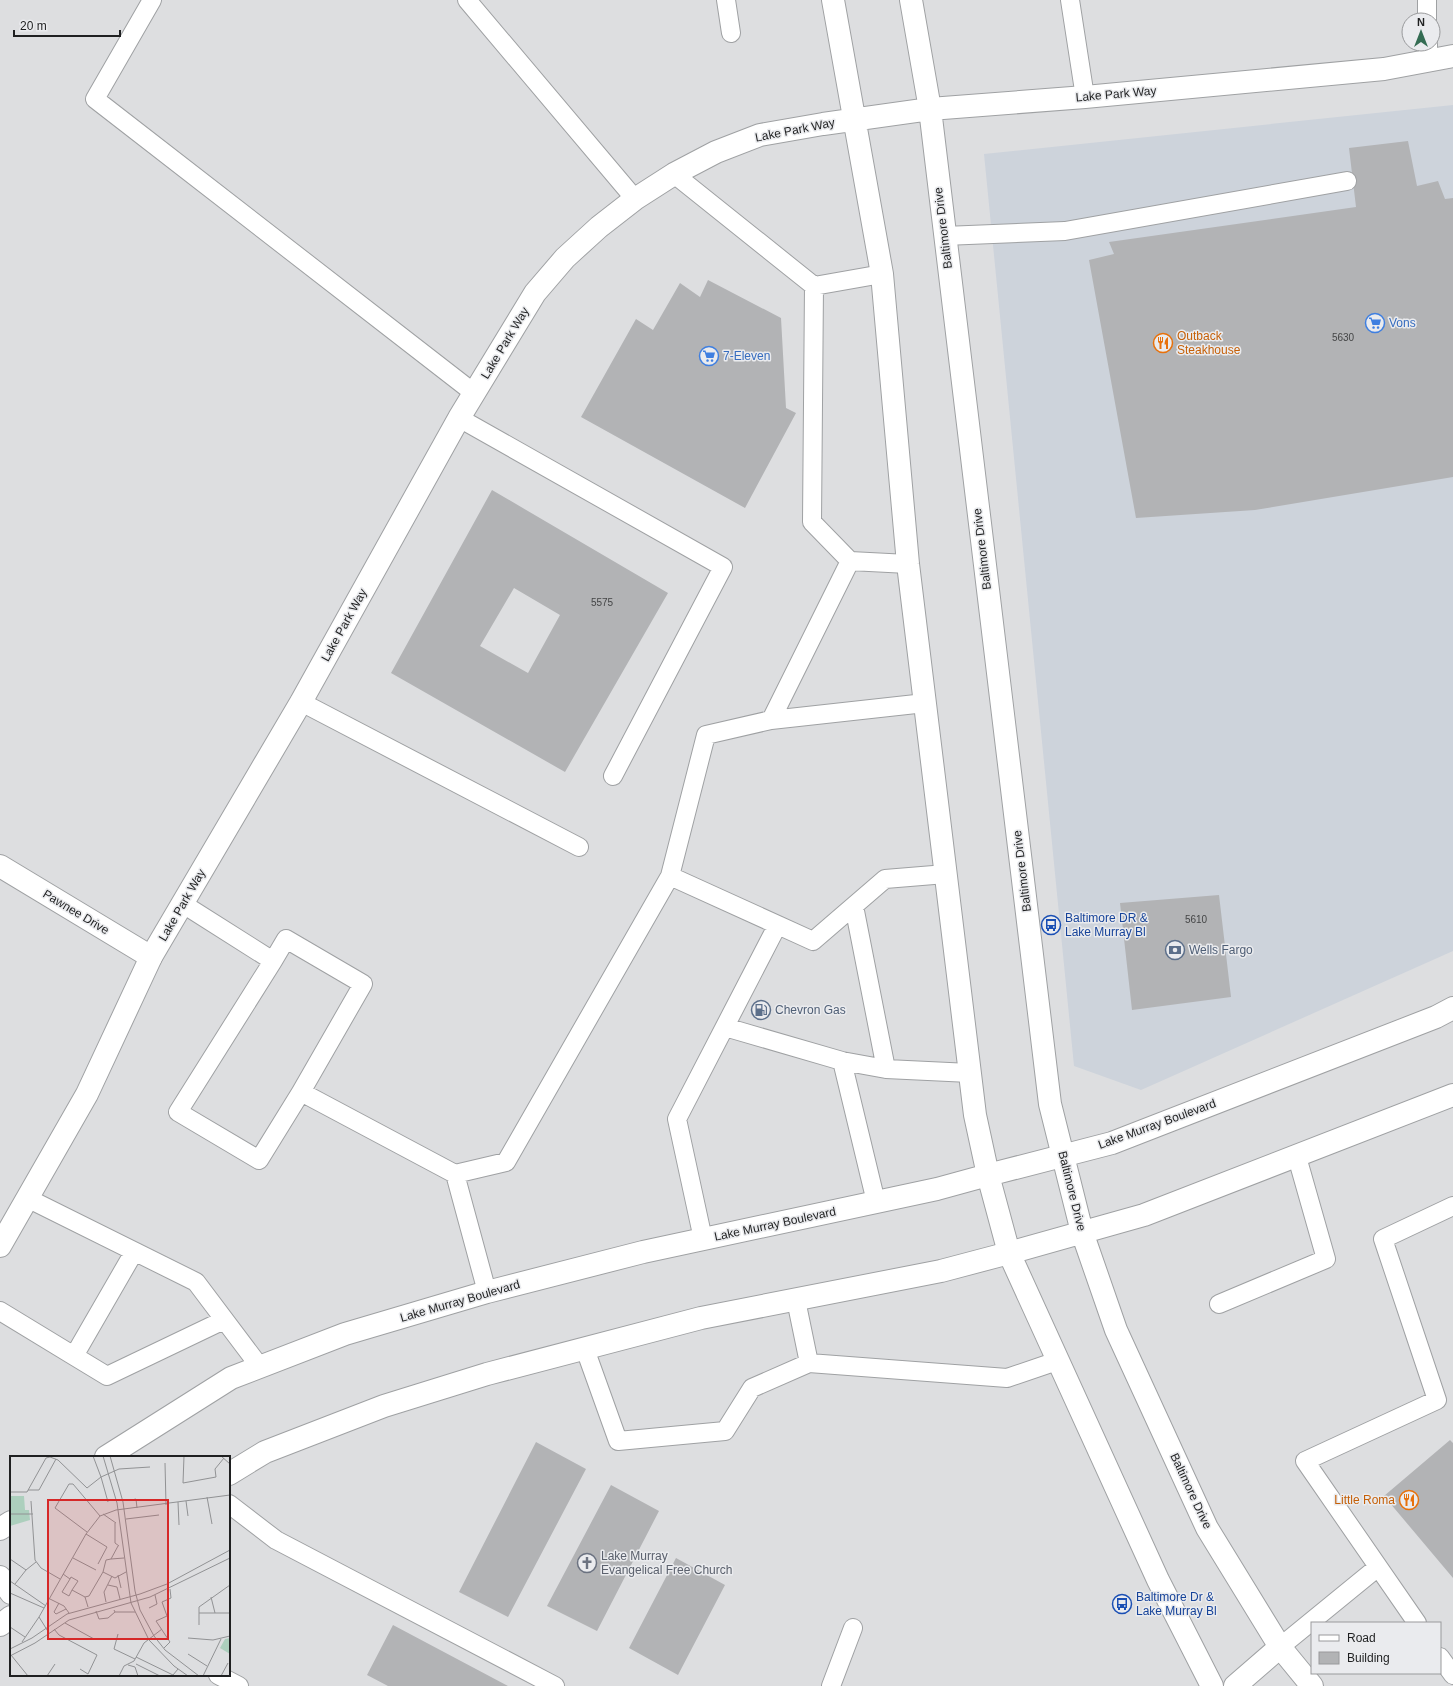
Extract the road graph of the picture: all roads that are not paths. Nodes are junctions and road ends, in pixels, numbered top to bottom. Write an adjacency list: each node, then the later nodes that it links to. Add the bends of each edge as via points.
1 (152, 0): 21 (lane, via 95,99)
2 (467, 0): 17 (lane)
3 (726, 0): 9 (lane)
4 (833, 0): 14 (main road)
5 (911, 0): 13 (main road, Baltimore Drive)
6 (1070, 0): 12 (lane)
7 (1427, 0): 8 (lane)
8 (1427, 12)
9 (731, 33)
10 (1428, 52): 11 (main road, Lake Park Way); 12 (main road, Lake Park Way, via 1384,69)
11 (1453, 56)
12 (1085, 97): 13 (main road, Lake Park Way)
13 (930, 109): 14 (main road, Lake Park Way); 18 (main road, Baltimore Drive)
14 (855, 119): 15 (main road, Lake Park Way, via 760,135 716,152); 19 (main road)
15 (674, 174): 17 (main road, Lake Park Way); 20 (lane)
16 (1347, 181): 18 (lane, via 1065,231)
17 (634, 199): 21 (main road, Lake Park Way, via 565,258 536,293)
18 (944, 236): 45 (main road, Baltimore Drive, via 1050,1104)
19 (882, 274): 20 (lane); 24 (main road)
20 (814, 286): 23 (lane, via 812,522)
21 (474, 393): 22 (main road, Lake Park Way)
22 (459, 418): 25 (main road, Lake Park Way); 28 (lane, via 723,566)
23 (850, 561): 24 (lane); 27 (lane)
24 (908, 564): 26 (main road)
25 (301, 702): 29 (lane); 33 (main road, Lake Park Way)
26 (925, 703): 27 (lane); 31 (main road)
27 (771, 720): 32 (lane, via 706,735)
28 (613, 776)
29 (579, 847)
30 (0, 866): 36 (main road, Pawnee Drive)
31 (946, 874): 34 (lane, via 885,879); 42 (main road)
32 (670, 876): 35 (lane); 47 (lane, via 506,1162)
33 (183, 904): 36 (main road, Lake Park Way); 37 (lane)
34 (854, 906): 35 (lane, via 813,941); 41 (lane)
35 (777, 926): 39 (lane)
36 (151, 957): 49 (main road, Lake Park Way, via 86,1094)
37 (273, 961): 43 (lane, via 286,939 363,984); 43 (lane, via 178,1112 259,1160)
38 (1453, 1008): 45 (main road, Lake Murray Boulevard, via 1436,1017 1112,1143)
39 (725, 1027): 40 (lane); 53 (lane, via 677,1119)
40 (842, 1062): 41 (lane); 50 (lane)
41 (886, 1068): 42 (lane)
42 (970, 1073): 48 (main road, via 975,1115)
43 (301, 1092): 47 (lane)
44 (1453, 1094): 46 (main road)
45 (1063, 1156): 48 (main road, Lake Murray Boulevard); 52 (main road, Baltimore Drive)
46 (1296, 1157): 52 (main road, via 1144,1215); 59 (lane, via 1326,1259)
47 (455, 1174): 57 (lane)
48 (988, 1175): 50 (main road, Lake Murray Boulevard); 56 (main road)
49 (27, 1198): 54 (main road, Lake Park Way); 55 (lane)
50 (876, 1202): 53 (main road, Lake Murray Boulevard)
51 (1453, 1206): 72 (lane, via 1383,1239 1437,1400 1304,1461)
52 (1082, 1232): 56 (main road); 79 (main road, Baltimore Drive, via 1116,1330 1207,1528)
53 (703, 1239): 57 (main road, Lake Murray Boulevard)
54 (0, 1246)
55 (134, 1252): 61 (lane, via 196,1282); 63 (lane)
56 (1009, 1253): 58 (main road, via 941,1271); 64 (main road)
57 (487, 1292): 66 (main road, Lake Murray Boulevard, via 345,1334)
58 (796, 1300): 62 (main road, via 701,1318); 65 (lane)
59 (1219, 1304)
60 (0, 1311): 63 (lane)
61 (224, 1320): 63 (lane, via 107,1376); 66 (lane)
62 (585, 1349): 65 (lane, via 618,1441 725,1431 752,1388); 68 (main road, via 487,1374 384,1406 265,1452)
63 (74, 1356)
64 (1057, 1361): 65 (lane, via 1007,1378); 86 (main road, via 1158,1580)
65 (809, 1363)
66 (260, 1367): 67 (main road, Lake Murray Boulevard, via 231,1378)
67 (108, 1456)
68 (230, 1473)
69 (230, 1505): 84 (lane, via 276,1540)
70 (10, 1523): 71 (main road)
71 (0, 1529)
72 (1378, 1567): 76 (lane); 79 (lane)
73 (0, 1577): 74 (main road)
74 (10, 1592)
75 (10, 1619): 77 (main road)
76 (1416, 1622)
77 (0, 1625)
78 (853, 1628): 85 (lane)
79 (1280, 1647): 87 (main road); 88 (main road, Baltimore Drive)
80 (1441, 1658): 82 (lane)
81 (220, 1676): 83 (lane)
82 (1453, 1676)
83 (239, 1686)
84 (555, 1686)
85 (831, 1686)
86 (1212, 1686)
87 (1235, 1686)
88 (1312, 1686)

